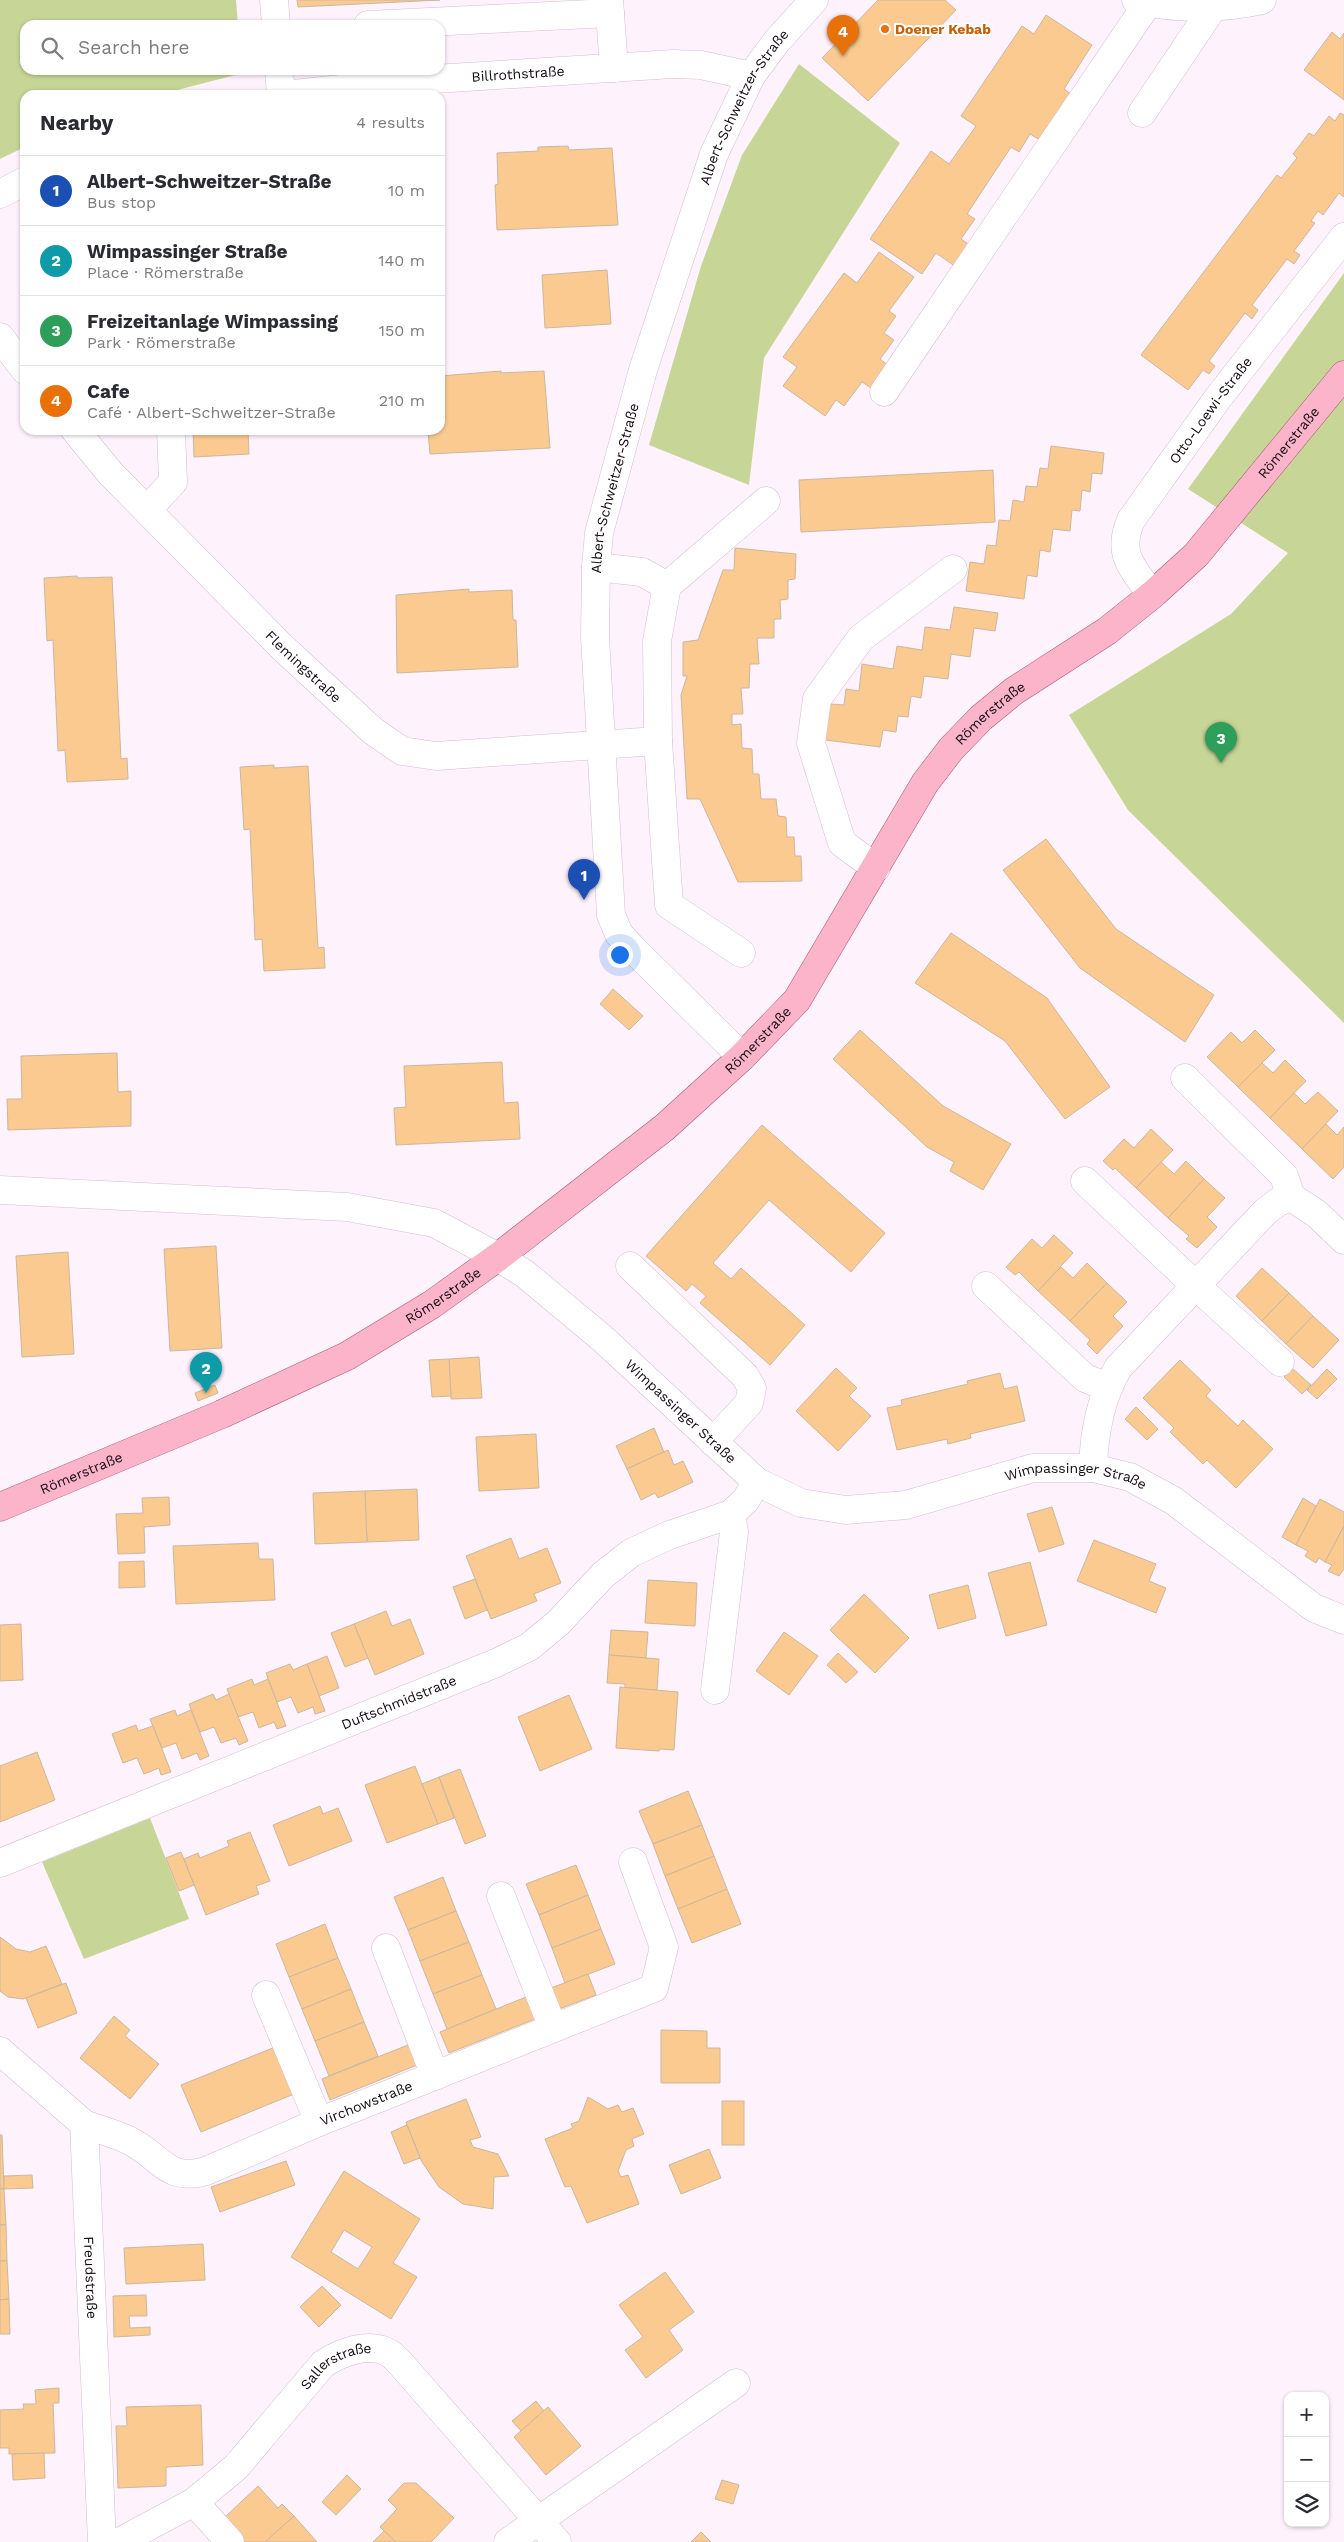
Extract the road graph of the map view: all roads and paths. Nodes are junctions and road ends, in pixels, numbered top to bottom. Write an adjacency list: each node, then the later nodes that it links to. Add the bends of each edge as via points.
1 (274, 0): 7 (street)
2 (814, 0): 11 (street, Albert-Schweitzer-Straße)
3 (1262, 0): 6 (street)
4 (1142, 1): 6 (street); 21 (street)
5 (609, 6): 8 (street); 9 (street)
6 (1214, 6): 14 (street)
7 (276, 20)
8 (431, 20)
9 (614, 68): 11 (street, Billrothstraße, via 702,65); 13 (street, Billrothstraße, via 434,79)
10 (281, 75): 12 (street)
11 (751, 76): 26 (street, Albert-Schweitzer-Straße, via 714,154 658,324 606,501)
12 (282, 90)
13 (330, 90)
14 (1142, 113)
15 (20, 184): 16 (street)
16 (0, 194)
17 (1344, 236): 29 (street, Otto-Loewi-Straße, via 1218,398 1131,520 1124,548 1128,561)
18 (0, 337): 19 (street)
19 (20, 363)
20 (1344, 375): 29 (main road, Römerstraße, via 1200,550)
21 (884, 392)
22 (79, 435): 25 (street, Flemingstraße, via 111,474)
23 (171, 435): 25 (street, via 173,482)
24 (766, 501): 28 (street)
25 (147, 510): 31 (street, Flemingstraße, via 283,648 372,731 402,751 436,756)
26 (596, 567): 28 (street, via 642,572); 31 (street, Albert-Schweitzer-Straße, via 595,637)
27 (954, 569): 32 (street, via 861,638 817,699 812,743 842,843)
28 (667, 586): 30 (street, via 657,640)
29 (1152, 595): 32 (main road, Römerstraße, via 1107,631 1014,692 981,718 925,783)
30 (658, 741): 31 (street, Flemingstraße); 33 (street, via 669,905)
31 (600, 746): 34 (street, Albert-Schweitzer-Straße, via 611,915 620,934 635,951)
32 (876, 868): 34 (main road, Römerstraße, via 797,1000)
33 (741, 954)
34 (742, 1057): 40 (main road, Römerstraße, via 664,1127)
35 (1185, 1078): 38 (street, via 1284,1176)
36 (1085, 1181): 42 (street)
37 (0, 1190): 40 (street, Wimpassinger Straße, via 347,1207 434,1223)
38 (1291, 1197): 39 (street, via 1317,1214); 42 (street, via 1266,1211)
39 (1344, 1240)
40 (498, 1256): 46 (street, Wimpassinger Straße, via 525,1274 603,1339); 49 (main road, Römerstraße, via 431,1305 347,1356 222,1414)
41 (630, 1266): 46 (street, via 745,1376 752,1388 749,1403)
42 (1195, 1285): 44 (street); 45 (street, via 1123,1362)
43 (986, 1286): 45 (street, via 1085,1378)
44 (1280, 1362)
45 (1107, 1387): 47 (street)
46 (713, 1442): 48 (street, Wimpassinger Straße)
47 (1092, 1468): 48 (street, Wimpassinger Straße, via 1033,1468 906,1505 846,1510 801,1503); 51 (street, Wimpassinger Straße, via 1130,1477 1174,1501 1314,1608)
48 (757, 1482): 50 (street, Duftschmidstraße, via 745,1501)
49 (0, 1507)
50 (731, 1514): 52 (street, via 734,1532); 54 (street, Duftschmidstraße, via 667,1536 631,1553 603,1575 558,1623 529,1647 496,1663)
51 (1344, 1620)
52 (715, 1690)
53 (633, 1862): 58 (street, Virchowstraße, via 664,1948 654,1988)
54 (0, 1863)
55 (501, 1896): 58 (street)
56 (386, 1948): 60 (street)
57 (266, 1995): 61 (street)
58 (553, 2028): 60 (street, Virchowstraße)
59 (0, 2051): 62 (street)
60 (435, 2076): 61 (street, Virchowstraße)
61 (319, 2122): 62 (street, Virchowstraße, via 190,2176 176,2174 132,2142)
62 (84, 2124): 66 (street, Freudstraße)
63 (736, 2382): 65 (street)
64 (194, 2502): 65 (street, Sallerstraße, via 236,2467 323,2364 338,2354 370,2348 388,2352 401,2364); 67 (street, Sallerstraße); 68 (street)
65 (539, 2520): 69 (street); 70 (street, Sallerstraße)
66 (102, 2542)
67 (119, 2542)
68 (230, 2542)
69 (508, 2542)
70 (558, 2542)

